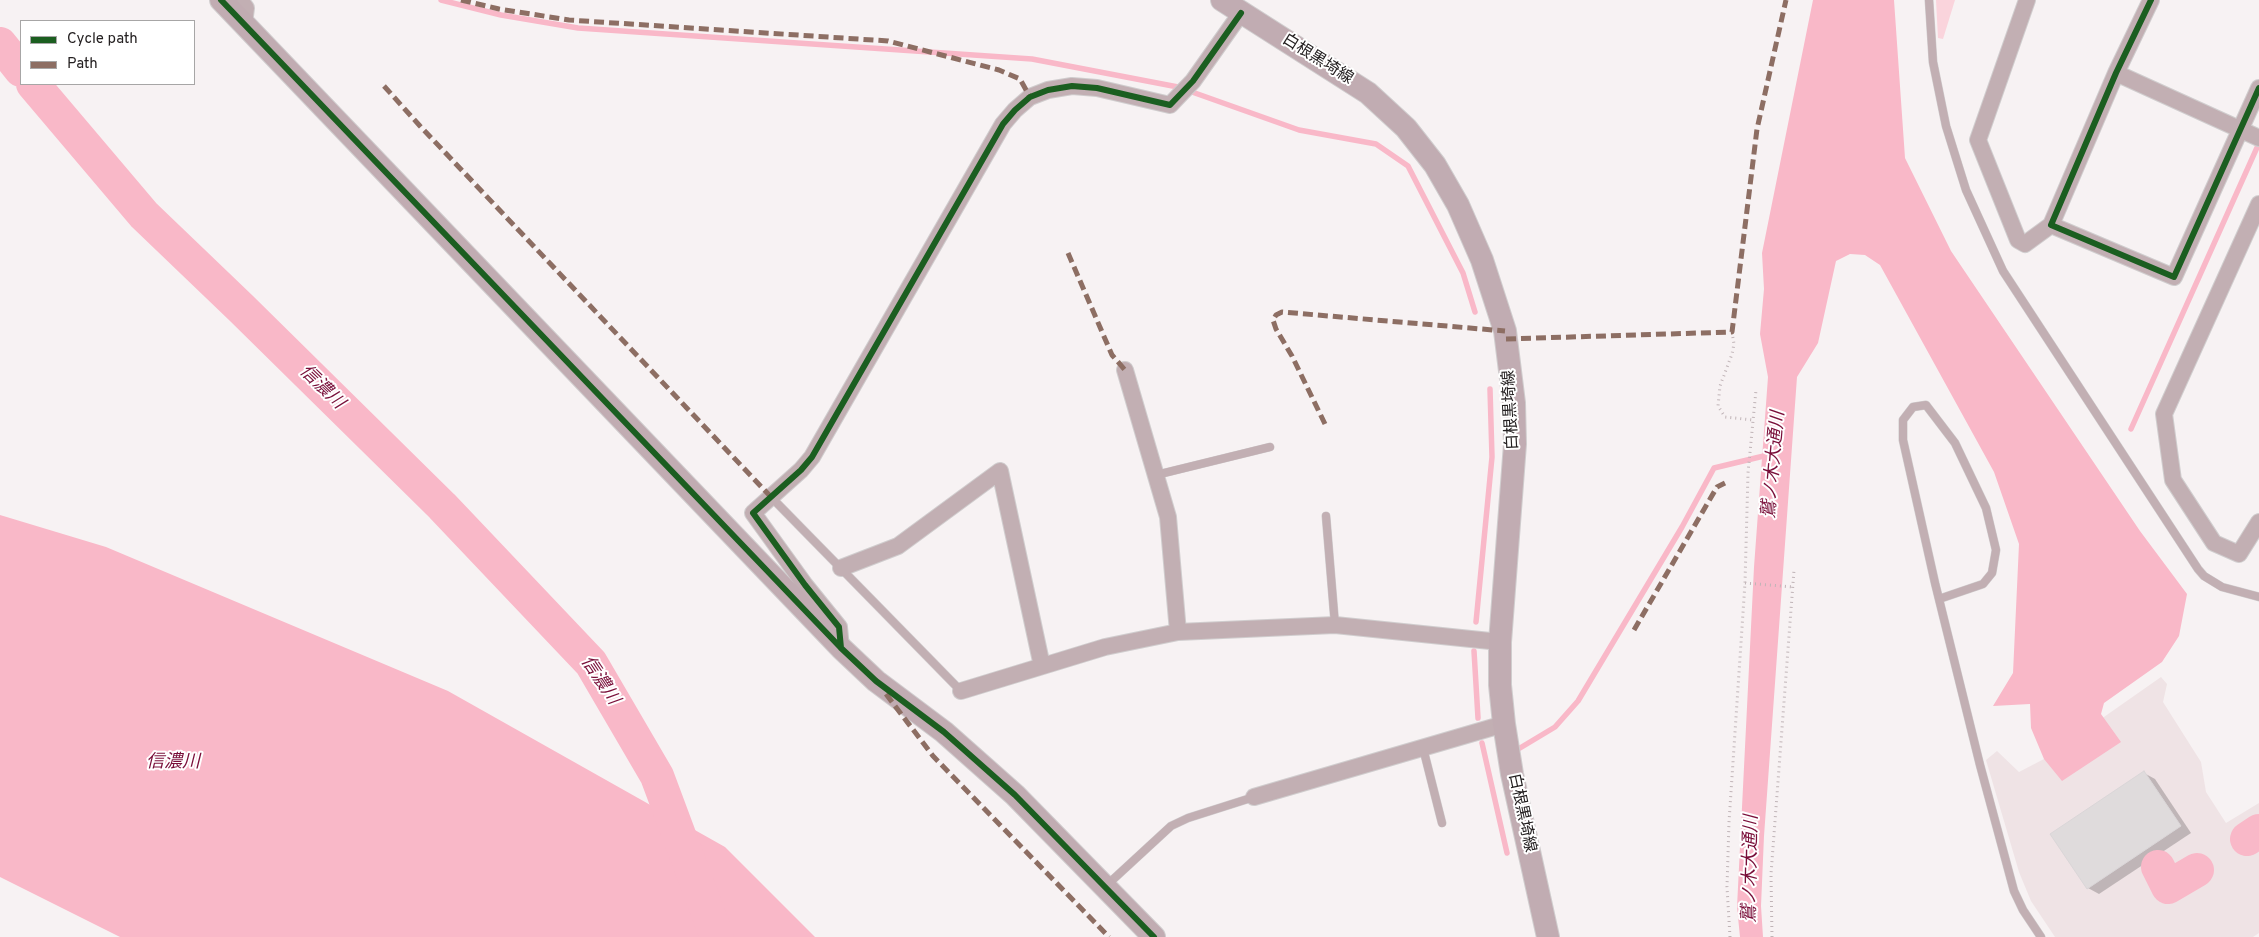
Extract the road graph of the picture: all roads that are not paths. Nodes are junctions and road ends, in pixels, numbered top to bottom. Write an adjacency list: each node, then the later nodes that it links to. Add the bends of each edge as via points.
1 (221, 0): 8 (street)
2 (240, 0): 8 (street, via 246,8)
3 (1222, 0): 7 (street, 白根黒埼線)
4 (1929, 0): 22 (lane, via 1933,62 1946,126 1966,190 2003,271 2198,569 2222,587)
5 (2027, 0): 14 (street, via 1978,140 2018,240 2025,244)
6 (2151, 0): 9 (street)
7 (1241, 13): 18 (street, via 1193,82 1170,105 1097,88 1072,86 1030,97 1015,110 1002,124 812,457); 26 (street, 白根黒埼線, via 1368,93 1406,128 1435,165 1458,205 1482,260 1505,331 1514,402 1515,444)
8 (244, 24): 27 (street)
9 (2116, 73): 11 (street); 14 (street)
10 (2259, 88): 11 (street)
11 (2240, 130): 12 (street); 14 (street, via 2174,277)
12 (2259, 138)
13 (2259, 204): 20 (street, via 2164,414 2173,480 2214,542 2239,554)
14 (2051, 224)
15 (1125, 370): 17 (street)
16 (1270, 447): 17 (lane)
17 (1156, 475): 25 (street, via 1168,517)
18 (771, 497): 21 (lane); 27 (street, via 753,513 839,627)
19 (1326, 516): 24 (lane)
20 (2259, 522)
21 (841, 568): 28 (street, via 898,546 1000,471); 29 (lane)
22 (2259, 597)
23 (1939, 599): 23 (lane, via 1903,440 1903,420 1913,407 1926,405 1955,443 1986,508 1996,550 1992,573 1983,584); 37 (lane, via 2014,891)
24 (1335, 625): 25 (street); 26 (street)
25 (1178, 632): 28 (street, via 1105,647)
26 (1500, 642): 30 (street, 白根黒埼線)
27 (841, 648): 34 (street, via 876,681 944,732 1016,795)
28 (1042, 666): 29 (street)
29 (961, 691)
30 (1504, 724): 31 (street); 36 (street, 白根黒埼線)
31 (1423, 748): 32 (street); 33 (lane)
32 (1254, 796): 34 (lane, via 1172,826)
33 (1442, 823)
34 (1106, 886): 35 (street)
35 (1154, 937)
36 (1548, 937)
37 (2041, 937)

